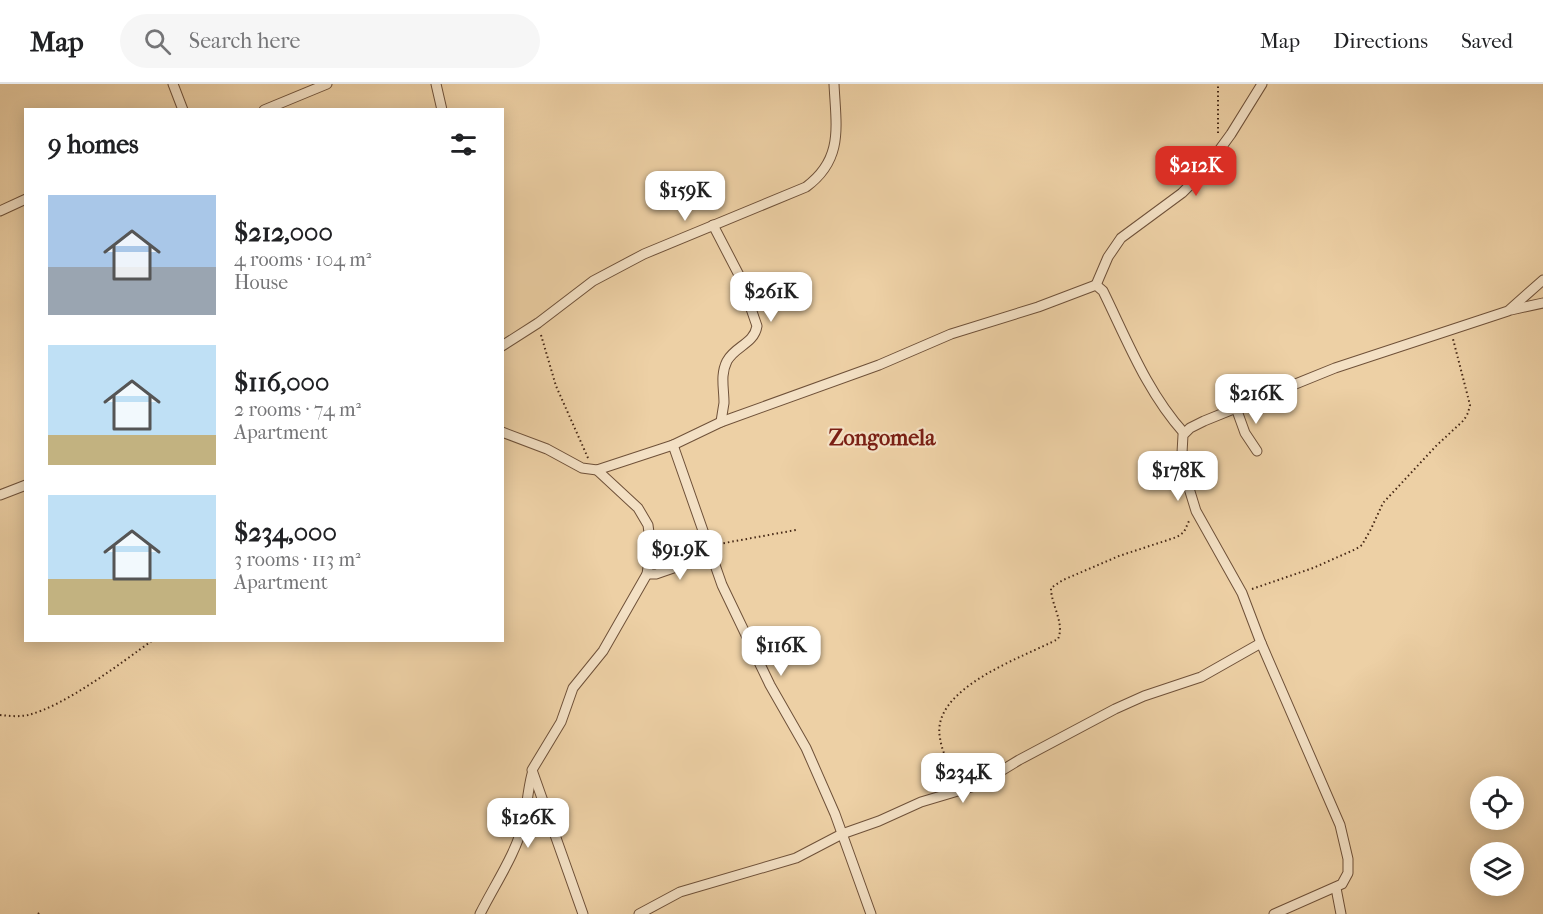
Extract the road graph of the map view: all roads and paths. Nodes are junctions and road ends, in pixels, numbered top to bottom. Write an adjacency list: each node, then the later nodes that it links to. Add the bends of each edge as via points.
1 (173, 84): 7 (street)
2 (327, 84): 8 (street)
3 (436, 84): 9 (street)
4 (834, 84): 13 (street, via 836,141 832,158 818,178 806,187)
5 (1218, 84): 10 (path)
6 (1262, 84): 10 (street)
7 (182, 108)
8 (269, 108)
9 (442, 108)
10 (1218, 151): 15 (street, via 1182,193 1121,238)
11 (24, 200): 12 (street)
12 (0, 211)
13 (713, 225): 18 (street, via 593,280); 22 (street, via 740,277 757,326 753,336 727,362)
14 (1543, 280): 17 (street)
15 (1096, 285): 22 (street, via 951,334 879,365); 24 (street, via 1103,291 1136,362 1170,418)
16 (1543, 303): 17 (street)
17 (1508, 311): 19 (street)
18 (538, 323): 20 (street); 27 (path, via 552,376)
19 (1452, 330): 21 (street, via 1335,368); 34 (path, via 1470,405 1464,420 1388,496 1356,549)
20 (504, 345)
21 (1236, 408): 24 (street); 26 (street)
22 (721, 422): 25 (street)
23 (504, 433): 27 (street)
24 (1184, 433): 30 (street, via 1182,453)
25 (673, 446): 27 (street); 32 (street)
26 (1257, 452)
27 (594, 470): 33 (street, via 638,508 648,525 651,548)
28 (24, 486): 29 (street)
29 (0, 495)
30 (1193, 503): 34 (street); 39 (path, via 1187,526 1177,537 1119,556 1055,585 1051,593 1060,624 1058,639 977,679 949,705 939,731 940,739)
31 (796, 530): 32 (path, via 755,536)
32 (710, 551): 33 (street, via 656,574); 40 (street, via 740,624 806,748)
33 (647, 574): 38 (street, via 603,651 573,688 561,722)
34 (1242, 592): 36 (street)
35 (150, 642): 37 (path, via 42,710 26,715)
36 (1261, 643): 39 (street, via 1201,677 1115,709); 41 (street, via 1340,825 1348,873)
37 (0, 715)
38 (532, 770): 42 (street, via 524,822); 43 (street)
39 (960, 791): 40 (street, via 921,802)
40 (842, 834): 44 (street, via 796,858 696,886); 45 (street)
41 (1336, 888): 46 (street); 47 (street)
42 (480, 914)
43 (583, 914)
44 (639, 914)
45 (871, 914)
46 (1275, 914)
47 (1341, 914)

